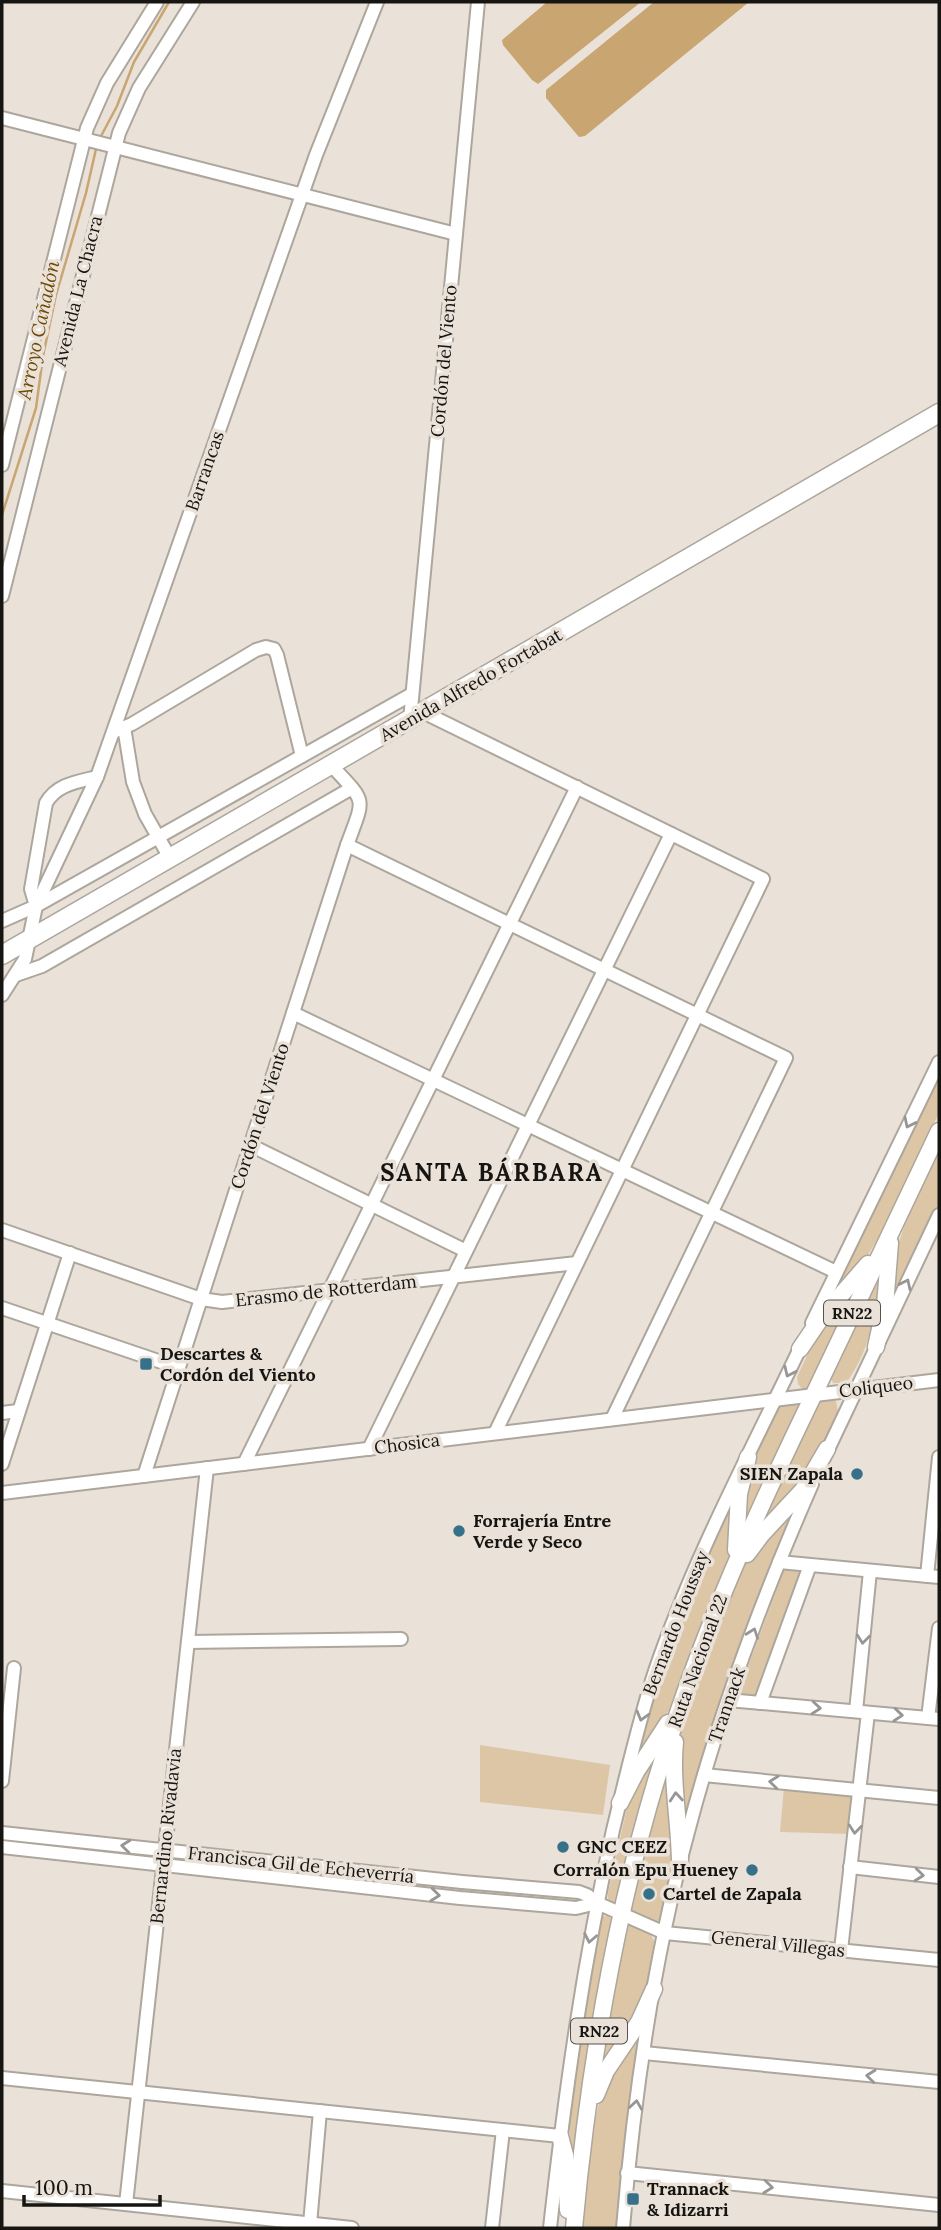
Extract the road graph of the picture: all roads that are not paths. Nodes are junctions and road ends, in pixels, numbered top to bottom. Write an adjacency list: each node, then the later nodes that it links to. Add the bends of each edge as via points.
1 (158, 2): 6 (street, Avenida La Chacra, via 107,83)
2 (192, 2): 7 (street, Avenida La Chacra, via 139,88)
3 (377, 2): 8 (street, Barrancas)
4 (478, 2): 9 (street, Cordón del Viento)
5 (2, 118): 6 (street)
6 (83, 139): 7 (street); 11 (street, Avenida La Chacra)
7 (115, 147): 8 (street); 12 (street, Avenida La Chacra)
8 (302, 195): 9 (street); 15 (street, Barrancas)
9 (456, 234): 13 (street, Cordón del Viento)
10 (939, 413): 14 (highway, Avenida Alfredo Fortabat)
11 (2, 465)
12 (2, 596)
13 (412, 694): 14 (street, Cordón del Viento); 16 (street)
14 (416, 716): 17 (highway, Avenida Alfredo Fortabat); 19 (street)
15 (118, 729): 16 (street, via 266,647 277,655); 18 (street, Barrancas); 22 (street, via 133,782)
16 (302, 756): 22 (street)
17 (332, 766): 20 (street); 24 (highway, Avenida Alfredo Fortabat)
18 (97, 777): 25 (street, Barrancas); 25 (street, via 61,786 46,803 31,889)
19 (577, 787): 21 (street); 27 (street)
20 (352, 788): 23 (street, Cordón del Viento, via 362,806); 31 (street, via 42,965)
21 (671, 834): 30 (street); 34 (street, via 763,879)
22 (158, 837): 24 (street); 25 (street)
23 (347, 845): 27 (street); 33 (street, Cordón del Viento)
24 (170, 858): 28 (highway, Avenida Alfredo Fortabat)
25 (36, 906): 26 (street); 28 (street, Barrancas)
26 (2, 921)
27 (510, 924): 30 (street); 36 (street)
28 (31, 938): 29 (highway, Avenida Alfredo Fortabat); 31 (street)
29 (2, 955)
30 (604, 970): 34 (street); 37 (street)
31 (16, 975): 32 (street)
32 (2, 995)
33 (293, 1013): 36 (street); 39 (street, Cordón del Viento)
34 (697, 1015): 40 (street); 42 (street, via 786,1058)
35 (939, 1062): 49 (street, Bernardo Houssay, one-way to 49)
36 (433, 1080): 37 (street); 41 (street)
37 (528, 1125): 40 (street); 46 (street)
38 (939, 1130): 44 (main road, Ruta Nacional 22 / RN22)
39 (250, 1145): 41 (street); 52 (street, Cordón del Viento)
40 (622, 1170): 42 (street); 48 (street)
41 (372, 1205): 46 (street); 51 (street)
42 (712, 1213): 49 (street); 64 (street)
43 (939, 1214): 55 (street, Trannack, one-way to 43)
44 (895, 1224): 55 (main road); 56 (main road); 60 (main road, Ruta Nacional 22 / RN22)
45 (2, 1230): 47 (street, Erasmo de Rotterdam)
46 (466, 1251): 50 (street)
47 (70, 1254): 52 (street, Erasmo de Rotterdam); 54 (street)
48 (577, 1263): 50 (street, Erasmo de Rotterdam); 65 (street)
49 (836, 1272): 56 (street, Bernardo Houssay)
50 (454, 1277): 51 (street, Erasmo de Rotterdam); 66 (street)
51 (329, 1291): 52 (street, Erasmo de Rotterdam, via 232,1302); 71 (street)
52 (201, 1299): 57 (street, Cordón del Viento)
53 (2, 1308): 54 (street)
54 (47, 1323): 57 (street); 62 (street)
55 (876, 1347): 59 (street, Trannack)
56 (800, 1349): 61 (street, Bernardo Houssay, one-way to 61)
57 (178, 1368): 73 (street, Cordón del Viento)
58 (939, 1380): 59 (street, Coliqueo)
59 (854, 1390): 60 (street, Coliqueo); 67 (street, Trannack)
60 (813, 1395): 61 (street, Chosica); 78 (main road, Ruta Nacional 22 / RN22)
61 (776, 1399): 64 (street, Chosica); 68 (street, Bernardo Houssay)
62 (18, 1411): 63 (street); 70 (street)
63 (2, 1413)
64 (612, 1419): 65 (street, Chosica)
65 (495, 1433): 66 (street, Chosica)
66 (369, 1449): 71 (street, Chosica)
67 (827, 1449): 75 (street, Trannack); 80 (main road, via 803,1490 755,1542)
68 (748, 1457): 78 (main road, via 740,1484); 95 (street, Bernardo Houssay, one-way to 95, via 705,1544 663,1651)
69 (939, 1457): 79 (street)
70 (2, 1464)
71 (244, 1464): 72 (street, Chosica)
72 (207, 1468): 73 (street, Chosica); 83 (street, Bernardino Rivadavia)
73 (144, 1476): 74 (street, Chosica)
74 (2, 1493)
75 (779, 1562): 76 (street); 86 (street, Trannack, one-way to 75)
76 (810, 1565): 77 (street); 87 (street, Trannack)
77 (870, 1571): 79 (street); 88 (street, one-way to 88)
78 (731, 1573): 80 (main road, Ruta Nacional 22 / RN22)
79 (933, 1576)
80 (719, 1601): 85 (main road, Ruta Nacional 22 / RN22)
81 (939, 1628): 90 (street)
82 (401, 1639): 83 (street)
83 (188, 1642): 98 (street, Bernardino Rivadavia)
84 (14, 1668): 92 (street)
85 (689, 1680): 89 (main road, Ruta Nacional 22 / RN22); 95 (main road)
86 (728, 1700): 87 (street); 91 (street, Trannack)
87 (760, 1703): 88 (street, one-way to 88)
88 (862, 1712): 90 (street, one-way to 90); 93 (street)
89 (677, 1715): 100 (main road, one-way to 89, via 673,1765); 106 (main road, Ruta Nacional 22 / RN22)
90 (934, 1719)
91 (704, 1775): 93 (street, one-way to 91); 100 (street, Trannack)
92 (2, 1781)
93 (859, 1790): 94 (street); 101 (street, one-way to 101)
94 (939, 1798)
95 (620, 1803): 105 (street, Bernardo Houssay)
96 (2, 1833): 98 (street, Francisca Gil de Echeverría, one-way to 96)
97 (2, 1847): 99 (street, Francisca Gil de Echeverría)
98 (165, 1850): 99 (street, Bernardino Rivadavia); 103 (street, Francisca Gil de Echeverría)
99 (163, 1865): 104 (street, Francisca Gil de Echeverría, one-way to 104); 114 (street, Bernardino Rivadavia)
100 (680, 1865): 107 (street, Trannack)
101 (850, 1867): 102 (street, one-way to 102); 108 (street)
102 (939, 1877)
103 (462, 1882): 104 (street); 105 (street, Francisca Gil de Echeverría, via 579,1892)
104 (460, 1898): 105 (street, Francisca Gil de Echeverría, via 576,1908)
105 (597, 1903): 106 (street, Francisca Gil de Echeverría); 117 (street, Bernardo Houssay, one-way to 117)
106 (621, 1914): 107 (street, General Villegas); 118 (main road, Ruta Nacional 22 / RN22)
107 (665, 1933): 108 (street, General Villegas); 110 (street, Trannack)
108 (841, 1950): 109 (street, General Villegas)
109 (939, 1960)
110 (654, 1989): 111 (street, Trannack); 118 (main road, via 635,2031 601,2082)
111 (644, 2053): 113 (street, one-way to 111); 119 (street, Trannack, one-way to 111)
112 (2, 2078): 114 (street)
113 (939, 2082)
114 (138, 2092): 115 (street); 121 (street, Bernardino Rivadavia)
115 (320, 2111): 116 (street); 123 (street)
116 (503, 2130): 117 (street); 125 (street)
117 (560, 2136): 126 (street, Bernardo Houssay); 127 (main road)
118 (583, 2149): 127 (main road, Ruta Nacional 22 / RN22)
119 (627, 2172): 122 (street, one-way to 122); 128 (street, Trannack)
120 (2, 2191): 121 (street)
121 (126, 2204): 123 (street)
122 (939, 2205)
123 (310, 2224): 124 (street)
124 (352, 2228)
125 (492, 2228)
126 (550, 2228)
127 (573, 2228)
128 (623, 2228)

